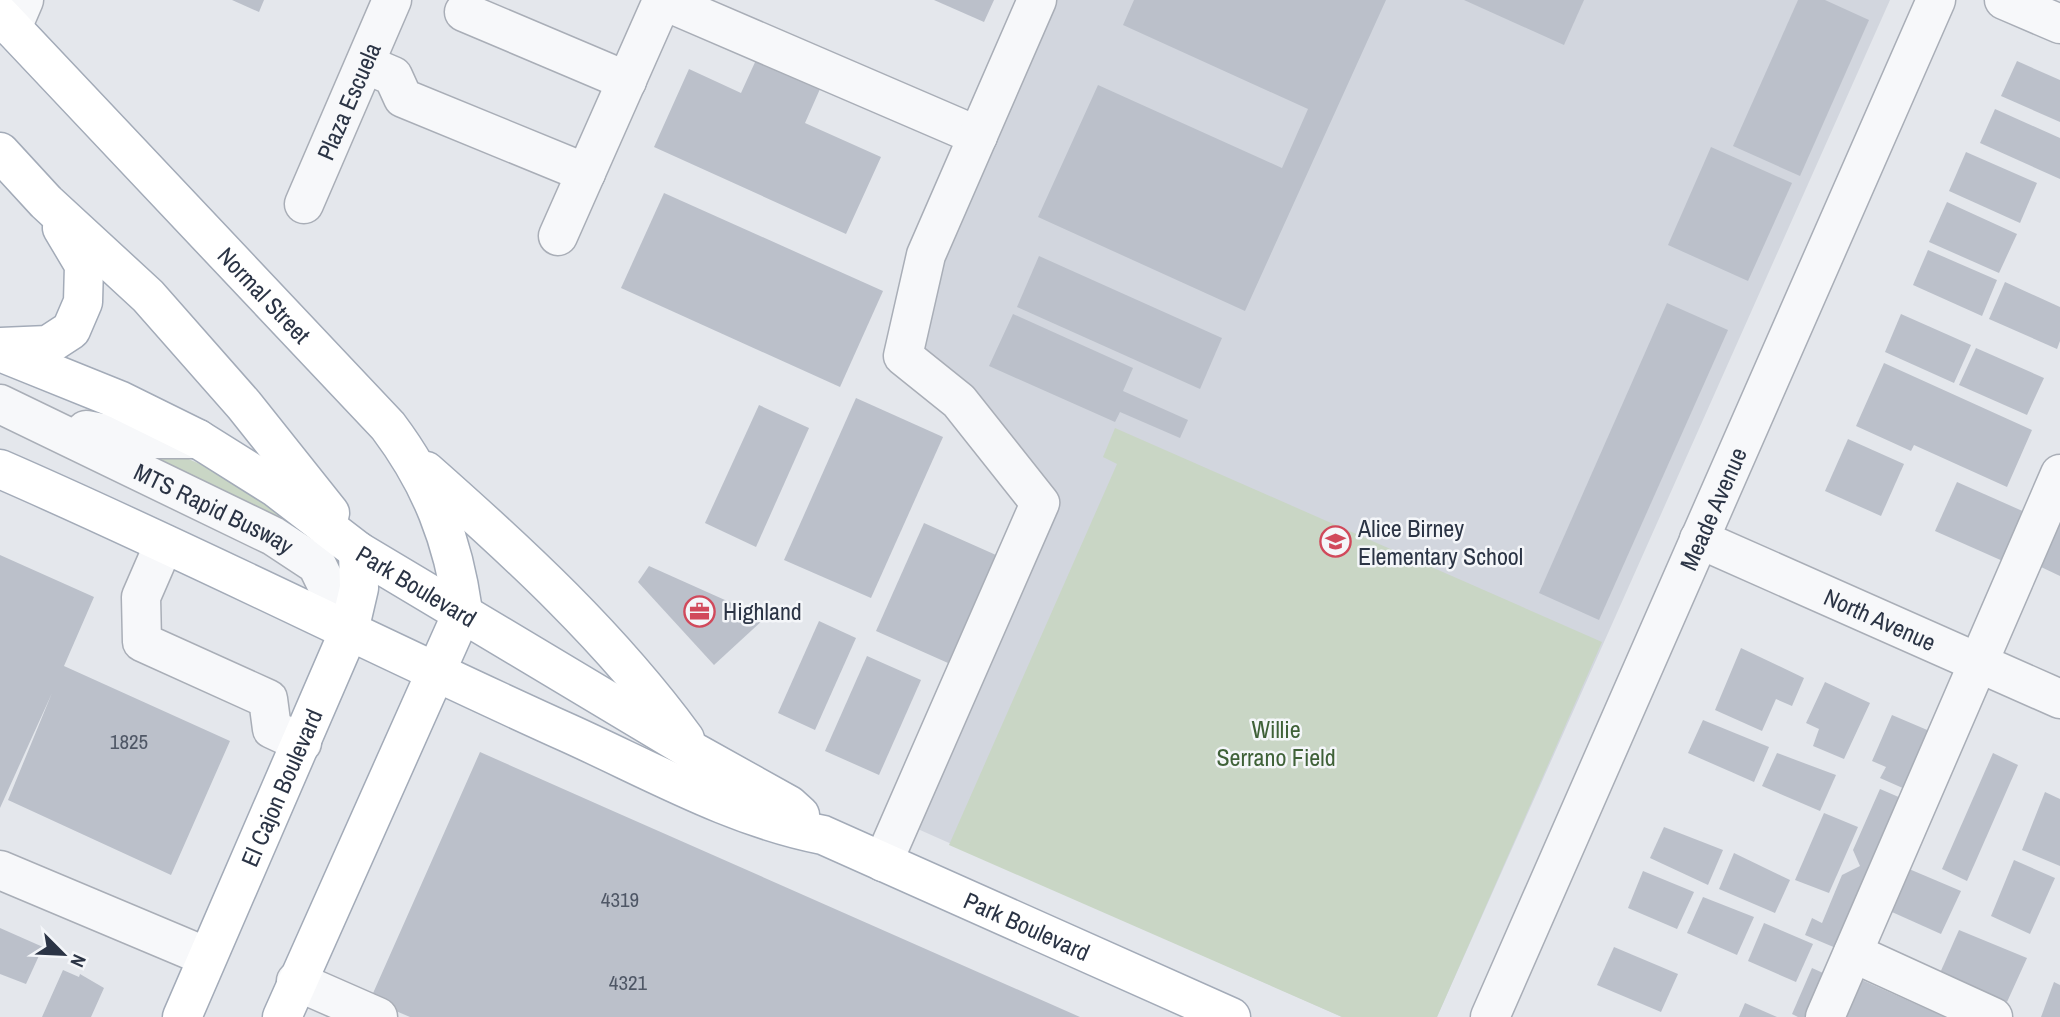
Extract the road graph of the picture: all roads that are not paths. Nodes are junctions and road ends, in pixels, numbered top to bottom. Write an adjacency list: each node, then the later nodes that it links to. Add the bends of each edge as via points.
1 (392, 0): 9 (street, Plaza Escuela)
2 (662, 0): 10 (street); 11 (street)
3 (1037, 0): 11 (street)
4 (1936, 0): 24 (street, Meade Avenue)
5 (2004, 0): 8 (street)
6 (464, 12): 10 (street)
7 (12, 14): 21 (main road, Normal Street, via 388,426)
8 (2060, 24)
9 (365, 64): 13 (street, via 393,76 403,98); 15 (street, Plaza Escuela)
10 (626, 80): 13 (street)
11 (978, 136): 35 (street, via 926,255 903,356 959,401 1040,503)
12 (3, 162): 14 (main road)
13 (586, 173): 16 (street)
14 (46, 202): 17 (main road, via 84,265 83,302 71,330 48,345); 26 (main road, via 148,296 286,456)
15 (304, 204)
16 (558, 236)
17 (0, 349): 20 (main road, Park Boulevard)
18 (0, 404): 19 (street, MTS Rapid Busway)
19 (45, 423): 20 (street, MTS Rapid Busway, via 134,439); 28 (street, MTS Rapid Busway, via 273,536 317,565)
20 (198, 439): 26 (main road, Park Boulevard, via 276,488)
21 (416, 463): 27 (main road, Normal Street, via 448,534); 33 (main road, via 541,574 649,690)
22 (0, 468): 25 (main road, Park Boulevard)
23 (2060, 474): 29 (street)
24 (1699, 539): 29 (street, North Avenue); 44 (street, Meade Avenue)
25 (164, 544): 28 (main road, Park Boulevard); 32 (street, via 141,597 142,642 268,699 272,729)
26 (358, 551): 27 (main road, Park Boulevard); 28 (main road, El Cajon Boulevard, via 359,588)
27 (463, 611): 30 (main road); 33 (main road, Park Boulevard)
28 (349, 631): 30 (main road, Park Boulevard); 32 (main road, El Cajon Boulevard)
29 (1978, 663): 31 (street, North Avenue); 37 (street)
30 (437, 673): 34 (main road, Park Boulevard, via 780,827); 39 (main road)
31 (2060, 699)
32 (302, 743): 38 (main road, El Cajon Boulevard)
33 (694, 752): 34 (main road, Park Boulevard, via 789,805)
34 (823, 835): 35 (main road, Park Boulevard)
35 (883, 862): 43 (main road, Park Boulevard)
36 (0, 870): 38 (street)
37 (1853, 953): 45 (street); 46 (street)
38 (207, 957): 40 (main road, El Cajon Boulevard)
39 (296, 981): 41 (main road); 42 (street)
40 (182, 1017)
41 (282, 1017)
42 (378, 1017)
43 (1231, 1017)
44 (1490, 1017)
45 (1825, 1017)
46 (1993, 1017)

